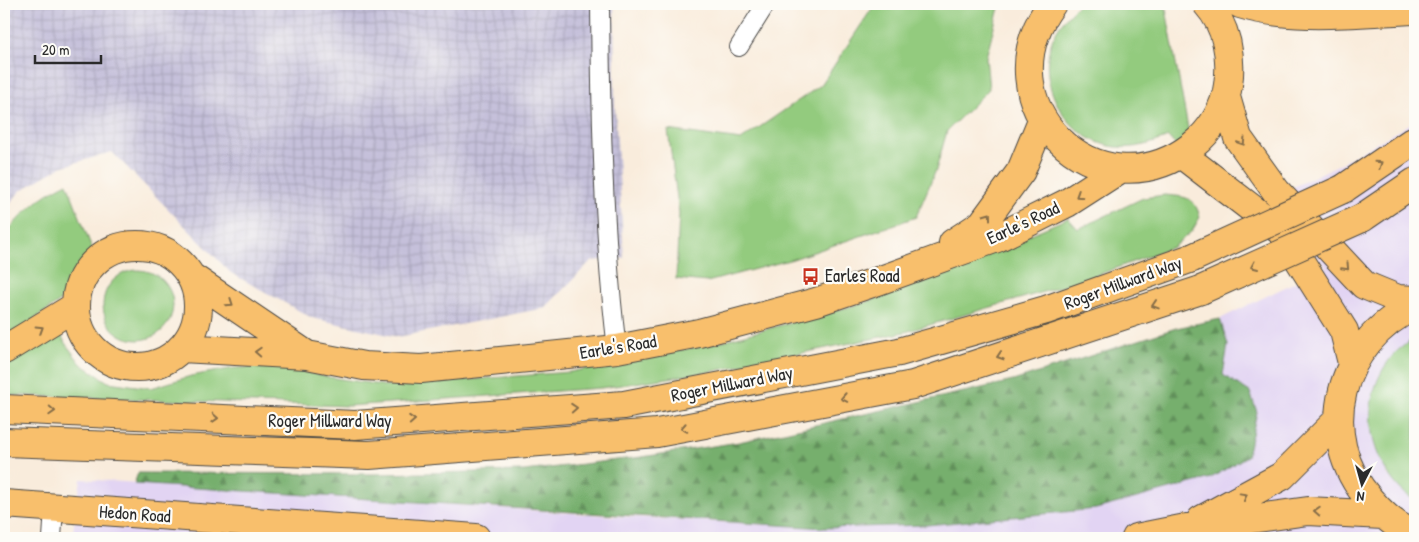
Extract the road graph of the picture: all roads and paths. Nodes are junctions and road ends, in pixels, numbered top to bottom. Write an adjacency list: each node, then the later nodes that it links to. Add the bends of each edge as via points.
1 (600, 4): 20 (street, via 607,262)
2 (766, 4): 7 (street)
3 (1052, 4): 9 (highway, via 1038,21 1028,54 1030,88)
4 (1207, 4): 8 (highway, via 1226,37 1231,67)
5 (1240, 4): 6 (highway, via 1312,14)
6 (1415, 10)
7 (739, 46)
8 (1226, 97): 11 (highway, via 1216,120 1201,139); 16 (highway, one-way to 16, via 1238,138 1276,190 1364,285 1398,299)
9 (1042, 120): 12 (highway, via 1062,144 1089,161); 14 (highway, Earle's Road, one-way to 9, via 982,224 1021,171)
10 (1415, 140): 24 (highway, Roger Millward Way, one-way to 10, bridge, via 355,425 624,405 899,352 1046,310 1192,258 1343,189)
11 (1181, 154): 12 (highway, via 1152,166); 23 (highway, via 1281,231 1344,331)
12 (1120, 169): 14 (highway, Earle's Road, one-way to 14, via 1067,203 997,238)
13 (1415, 182): 26 (highway, Roger Millward Way, one-way to 26, bridge, via 1362,218 1201,290 913,385 657,433 370,455)
14 (920, 264): 20 (highway, Earle's Road, via 816,302 699,333)
15 (190, 276): 17 (highway, via 167,253 137,245 122,247 94,262 84,275); 19 (highway, via 197,294 198,313 192,332); 22 (highway, Earle's Road, one-way to 22)
16 (1415, 300)
17 (76, 306): 19 (highway, via 80,327 90,345 105,358 145,367 165,360); 21 (highway, one-way to 17)
18 (1415, 306): 23 (highway, via 1396,315 1371,336)
19 (181, 348): 22 (highway, Earle's Road, one-way to 19)
20 (617, 348): 22 (highway, Earle's Road, via 422,369 364,366)
21 (4, 350)
22 (307, 355)
23 (1352, 363): 25 (highway, via 1342,390)
24 (4, 409)
25 (1339, 419): 29 (highway, via 1344,455 1359,488); 30 (highway, one-way to 25, via 1282,476)
26 (4, 442)
27 (4, 504): 28 (highway, Hedon Road)
28 (54, 508): 32 (street); 33 (highway, Hedon Road)
29 (1383, 515): 30 (highway, one-way to 30, via 1308,511); 31 (highway)
30 (1186, 528): 34 (highway)
31 (1415, 534)
32 (52, 538)
33 (476, 538)
34 (1136, 538)

